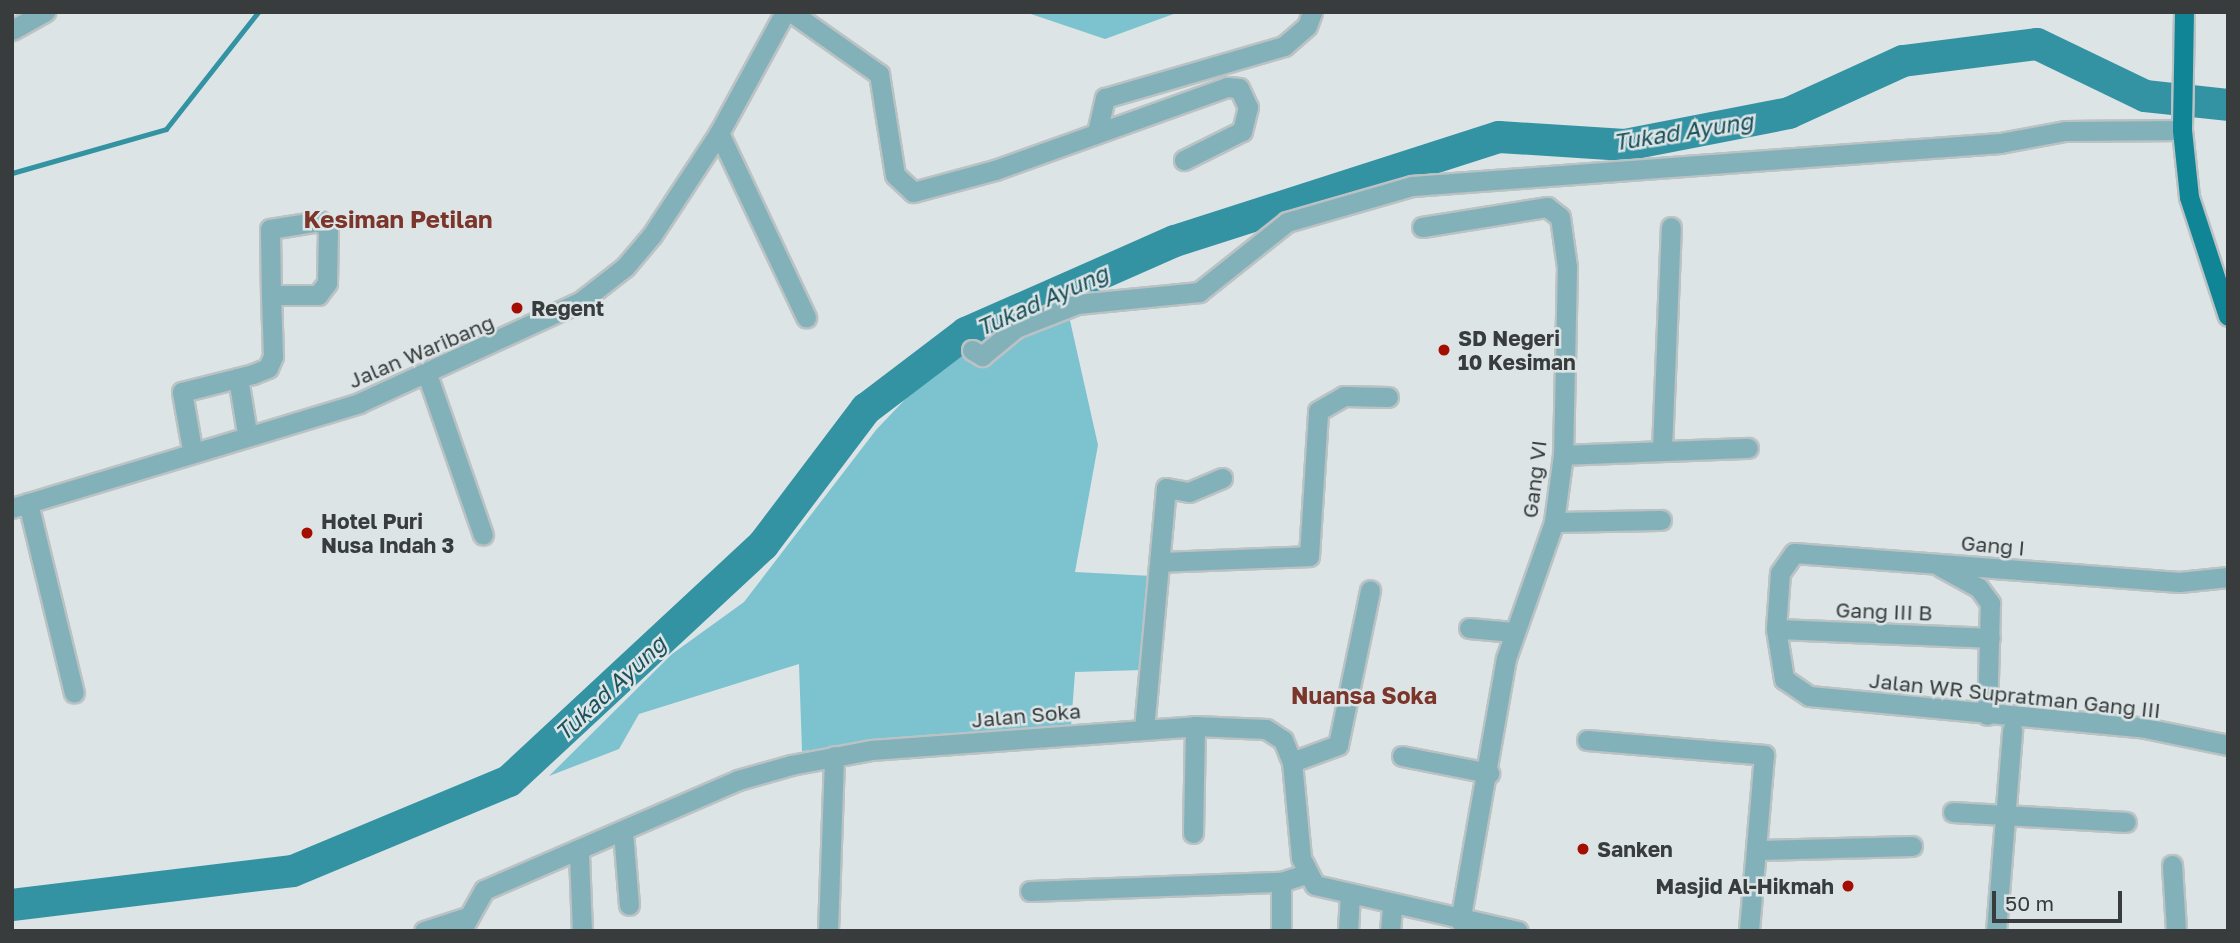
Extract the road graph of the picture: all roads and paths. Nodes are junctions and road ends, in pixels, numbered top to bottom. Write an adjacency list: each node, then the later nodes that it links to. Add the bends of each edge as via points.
1 (45, 12): 6 (street)
2 (785, 12): 9 (street, Jalan Waribang)
3 (791, 12): 8 (street, via 879,74 895,175 913,192 995,170)
4 (1312, 12): 8 (street, via 1284,46 1105,98)
5 (2184, 12): 7 (main road)
6 (12, 30)
7 (2182, 123): 14 (main road, via 2199,238); 16 (street, via 2065,131 2000,143 1412,186 1287,222 1199,292 1077,304 1016,328 982,356)
8 (1098, 128): 10 (street, via 1227,87 1239,88 1247,101 1242,131)
9 (719, 133): 15 (street); 17 (street, Jalan Waribang, via 652,235 609,281 518,334)
10 (1184, 160)
11 (1422, 227): 24 (street, Gang VI, via 1533,208 1547,207 1560,217 1567,267)
12 (1671, 227): 23 (street)
13 (271, 295): 13 (street, via 270,229 320,221 328,230 327,283 318,295); 18 (street, via 268,368)
14 (2228, 316)
15 (806, 317)
16 (972, 350)
17 (427, 374): 20 (street, Jalan Waribang, via 359,403); 29 (street)
18 (239, 378): 20 (street); 22 (street, via 182,392)
19 (1388, 397): 30 (street, via 1344,396 1318,411 1309,556)
20 (247, 433): 22 (street, Jalan Waribang)
21 (1748, 448): 23 (street)
22 (192, 449): 26 (street, Jalan Waribang)
23 (1662, 449): 24 (street)
24 (1563, 454): 28 (street, Gang VI)
25 (1222, 478): 30 (street, via 1189,492 1166,488)
26 (20, 505): 39 (street)
27 (1661, 520): 28 (street)
28 (1554, 522): 36 (street, Gang VI)
29 (483, 535)
30 (1160, 562): 42 (street)
31 (1933, 563): 32 (street, Gang I, via 2179,582); 35 (street, Gang I, via 1794,553 1782,565); 37 (street, via 1986,596)
32 (2228, 577)
33 (1370, 590): 48 (street, via 1338,745)
34 (1469, 628): 36 (street)
35 (1776, 629): 37 (street, Gang III B); 38 (street, Gang I, via 1784,679)
36 (1513, 632): 49 (street, Gang VI)
37 (1990, 638): 40 (street)
38 (1798, 691): 40 (street, Jalan WR Supratman Gang III)
39 (75, 693)
40 (1987, 715): 45 (street, Jalan WR Supratman Gang III, via 2145,729)
41 (1195, 726): 42 (street, Jalan Soka); 48 (street, Jalan Soka, via 1266,729 1283,740); 54 (street)
42 (1144, 729): 46 (street, Jalan Soka)
43 (2012, 730): 51 (street)
44 (1587, 740): 56 (street, via 1764,755)
45 (2228, 745)
46 (834, 756): 53 (street, Jalan Soka, via 738,780); 69 (street)
47 (1402, 757): 49 (street)
48 (1292, 762): 59 (street, Jalan Soka)
49 (1489, 773): 65 (street, Gang VI)
50 (1953, 813): 51 (street)
51 (2005, 817): 52 (street); 75 (street)
52 (2126, 822)
53 (622, 832): 57 (street, Jalan Soka); 63 (street)
54 (1193, 833)
55 (1912, 846): 56 (street)
56 (1759, 850): 74 (street)
57 (579, 854): 66 (street, Jalan Soka, via 484,890); 68 (street)
58 (2172, 865): 76 (street)
59 (1306, 874): 60 (street); 62 (street, via 1315,885)
60 (1281, 882): 61 (street); 70 (street)
61 (1030, 891)
62 (1350, 897): 64 (street); 71 (street)
63 (629, 905)
64 (1392, 907): 65 (street); 72 (street)
65 (1460, 921): 73 (street)
66 (463, 925): 67 (street)
67 (424, 931)
68 (582, 931)
69 (828, 931)
70 (1281, 931)
71 (1349, 931)
72 (1390, 931)
73 (1518, 931)
74 (1749, 931)
75 (1996, 931)
76 (2176, 931)

